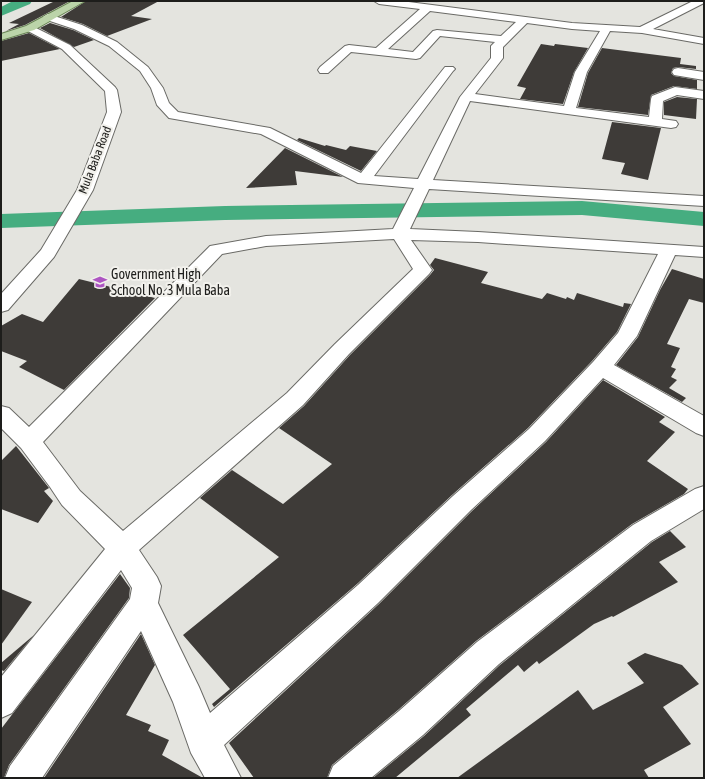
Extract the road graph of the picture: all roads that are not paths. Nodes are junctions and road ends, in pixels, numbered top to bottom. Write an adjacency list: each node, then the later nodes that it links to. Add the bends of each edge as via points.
1 (79, 1): 5 (main road)
2 (379, 1): 4 (street)
3 (701, 1): 9 (street)
4 (428, 7): 6 (street); 13 (street)
5 (47, 17): 7 (main road); 23 (street, via 78,27 113,44 144,70 157,88 163,105 174,115 265,131)
6 (524, 20): 8 (street); 11 (street)
7 (30, 28): 10 (main road); 29 (street, Mula Baba Road, via 66,47 111,90 114,112 85,190 48,253)
8 (607, 28): 9 (street); 20 (street, via 581,72)
9 (642, 30): 12 (street)
10 (1, 37)
11 (503, 40): 13 (street, via 437,33 416,56); 19 (street, via 497,46 497,58)
12 (704, 41)
13 (378, 51): 15 (street, via 349,48)
14 (449, 69): 23 (street)
15 (324, 70)
16 (678, 72): 17 (street)
17 (704, 76)
18 (704, 95): 21 (street, via 675,91 657,99)
19 (466, 97): 20 (street); 24 (street)
20 (569, 110): 21 (street)
21 (654, 121): 22 (street)
22 (671, 124)
23 (363, 180): 24 (street)
24 (423, 183): 25 (street); 26 (street)
25 (704, 201)
26 (399, 234): 27 (street); 33 (street, via 266,241 216,250); 35 (street, via 423,270 295,399)
27 (669, 248): 28 (street); 30 (street, via 627,336)
28 (704, 252)
29 (1, 306)
30 (601, 367): 32 (street); 38 (street, via 537,434 368,594)
31 (1, 414): 33 (street)
32 (704, 427)
33 (29, 442): 35 (street, via 71,498)
34 (704, 496): 41 (street, via 642,533 500,644)
35 (122, 548): 36 (street, via 147,586); 37 (street)
36 (143, 604): 38 (street, via 188,698); 39 (street)
37 (1, 702)
38 (203, 741): 40 (street)
39 (22, 778)
40 (224, 778)
41 (346, 778)

